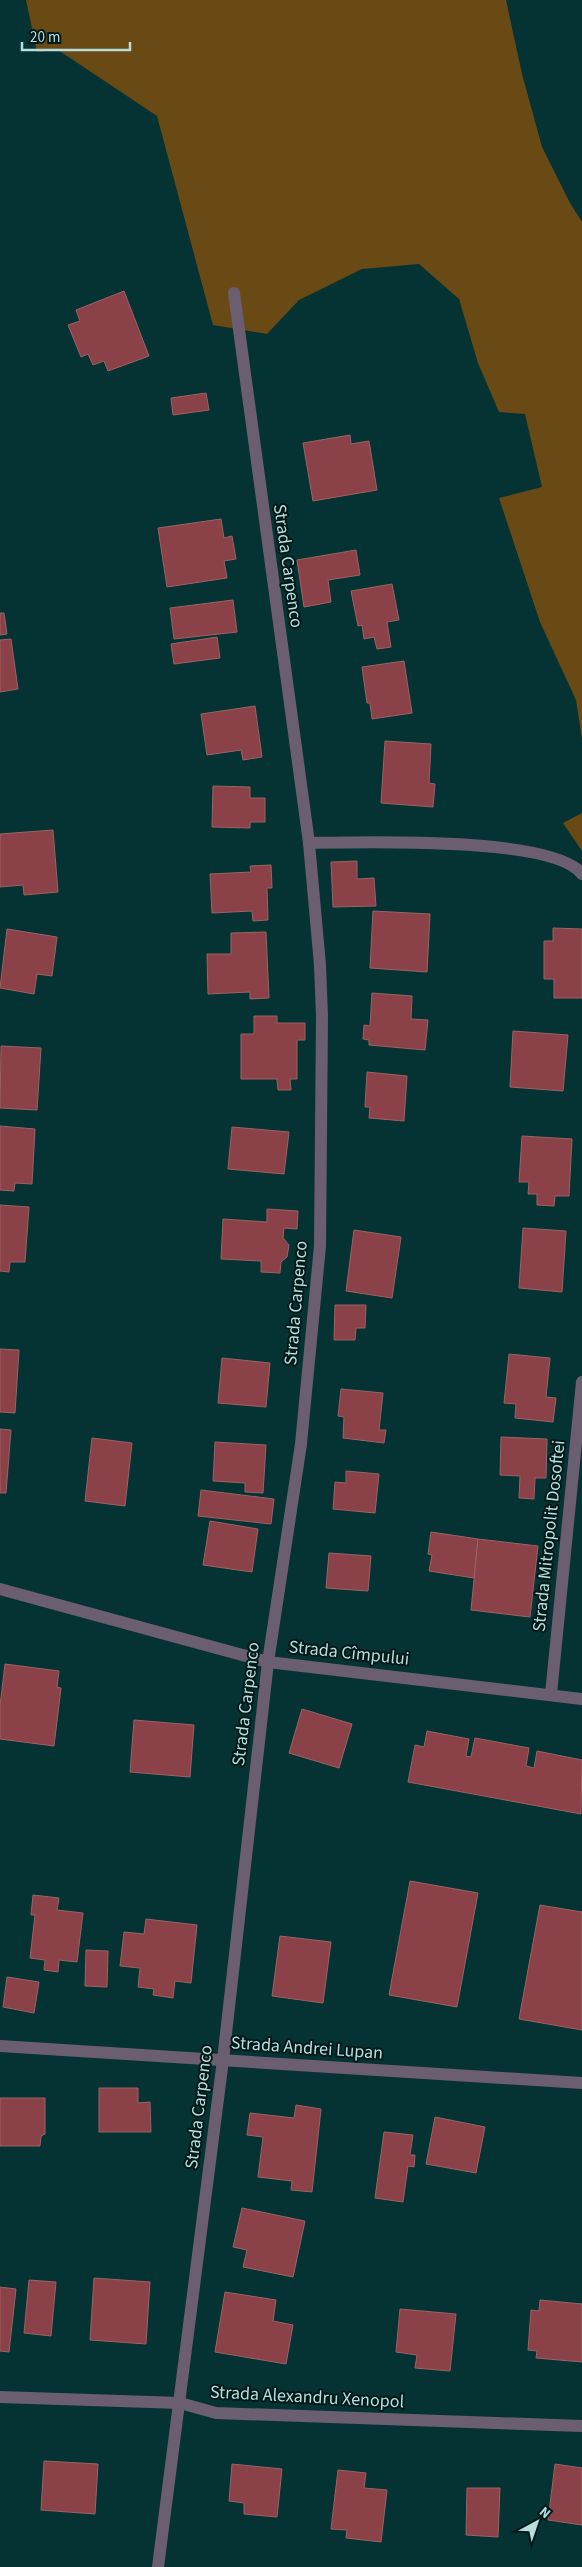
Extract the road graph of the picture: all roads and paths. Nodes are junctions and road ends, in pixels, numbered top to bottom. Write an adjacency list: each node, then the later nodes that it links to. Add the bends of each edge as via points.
1 (234, 293): 2 (street, Strada Carpenco)
2 (309, 844): 3 (street, via 368,841 455,844 538,854 567,861); 6 (street, Strada Carpenco, via 322,1016 320,1246 301,1444)
3 (582, 874)
4 (582, 1382): 7 (street, Strada Mitropolit Dosoftei)
5 (0, 1589): 6 (street, Strada Cîmpului)
6 (268, 1662): 7 (street, Strada Cîmpului); 10 (street, Strada Carpenco)
7 (551, 1694): 8 (street, Strada Cîmpului)
8 (582, 1699)
9 (0, 2046): 10 (street, Strada Andrei Lupan)
10 (223, 2060): 11 (street, Strada Andrei Lupan); 13 (street, Strada Carpenco)
11 (582, 2083)
12 (0, 2397): 13 (street, Strada Alexandru Xenopol)
13 (180, 2403): 14 (street, Strada Alexandru Xenopol, via 216,2413); 15 (street, Strada Carpenco)
14 (582, 2426)
15 (158, 2567)

